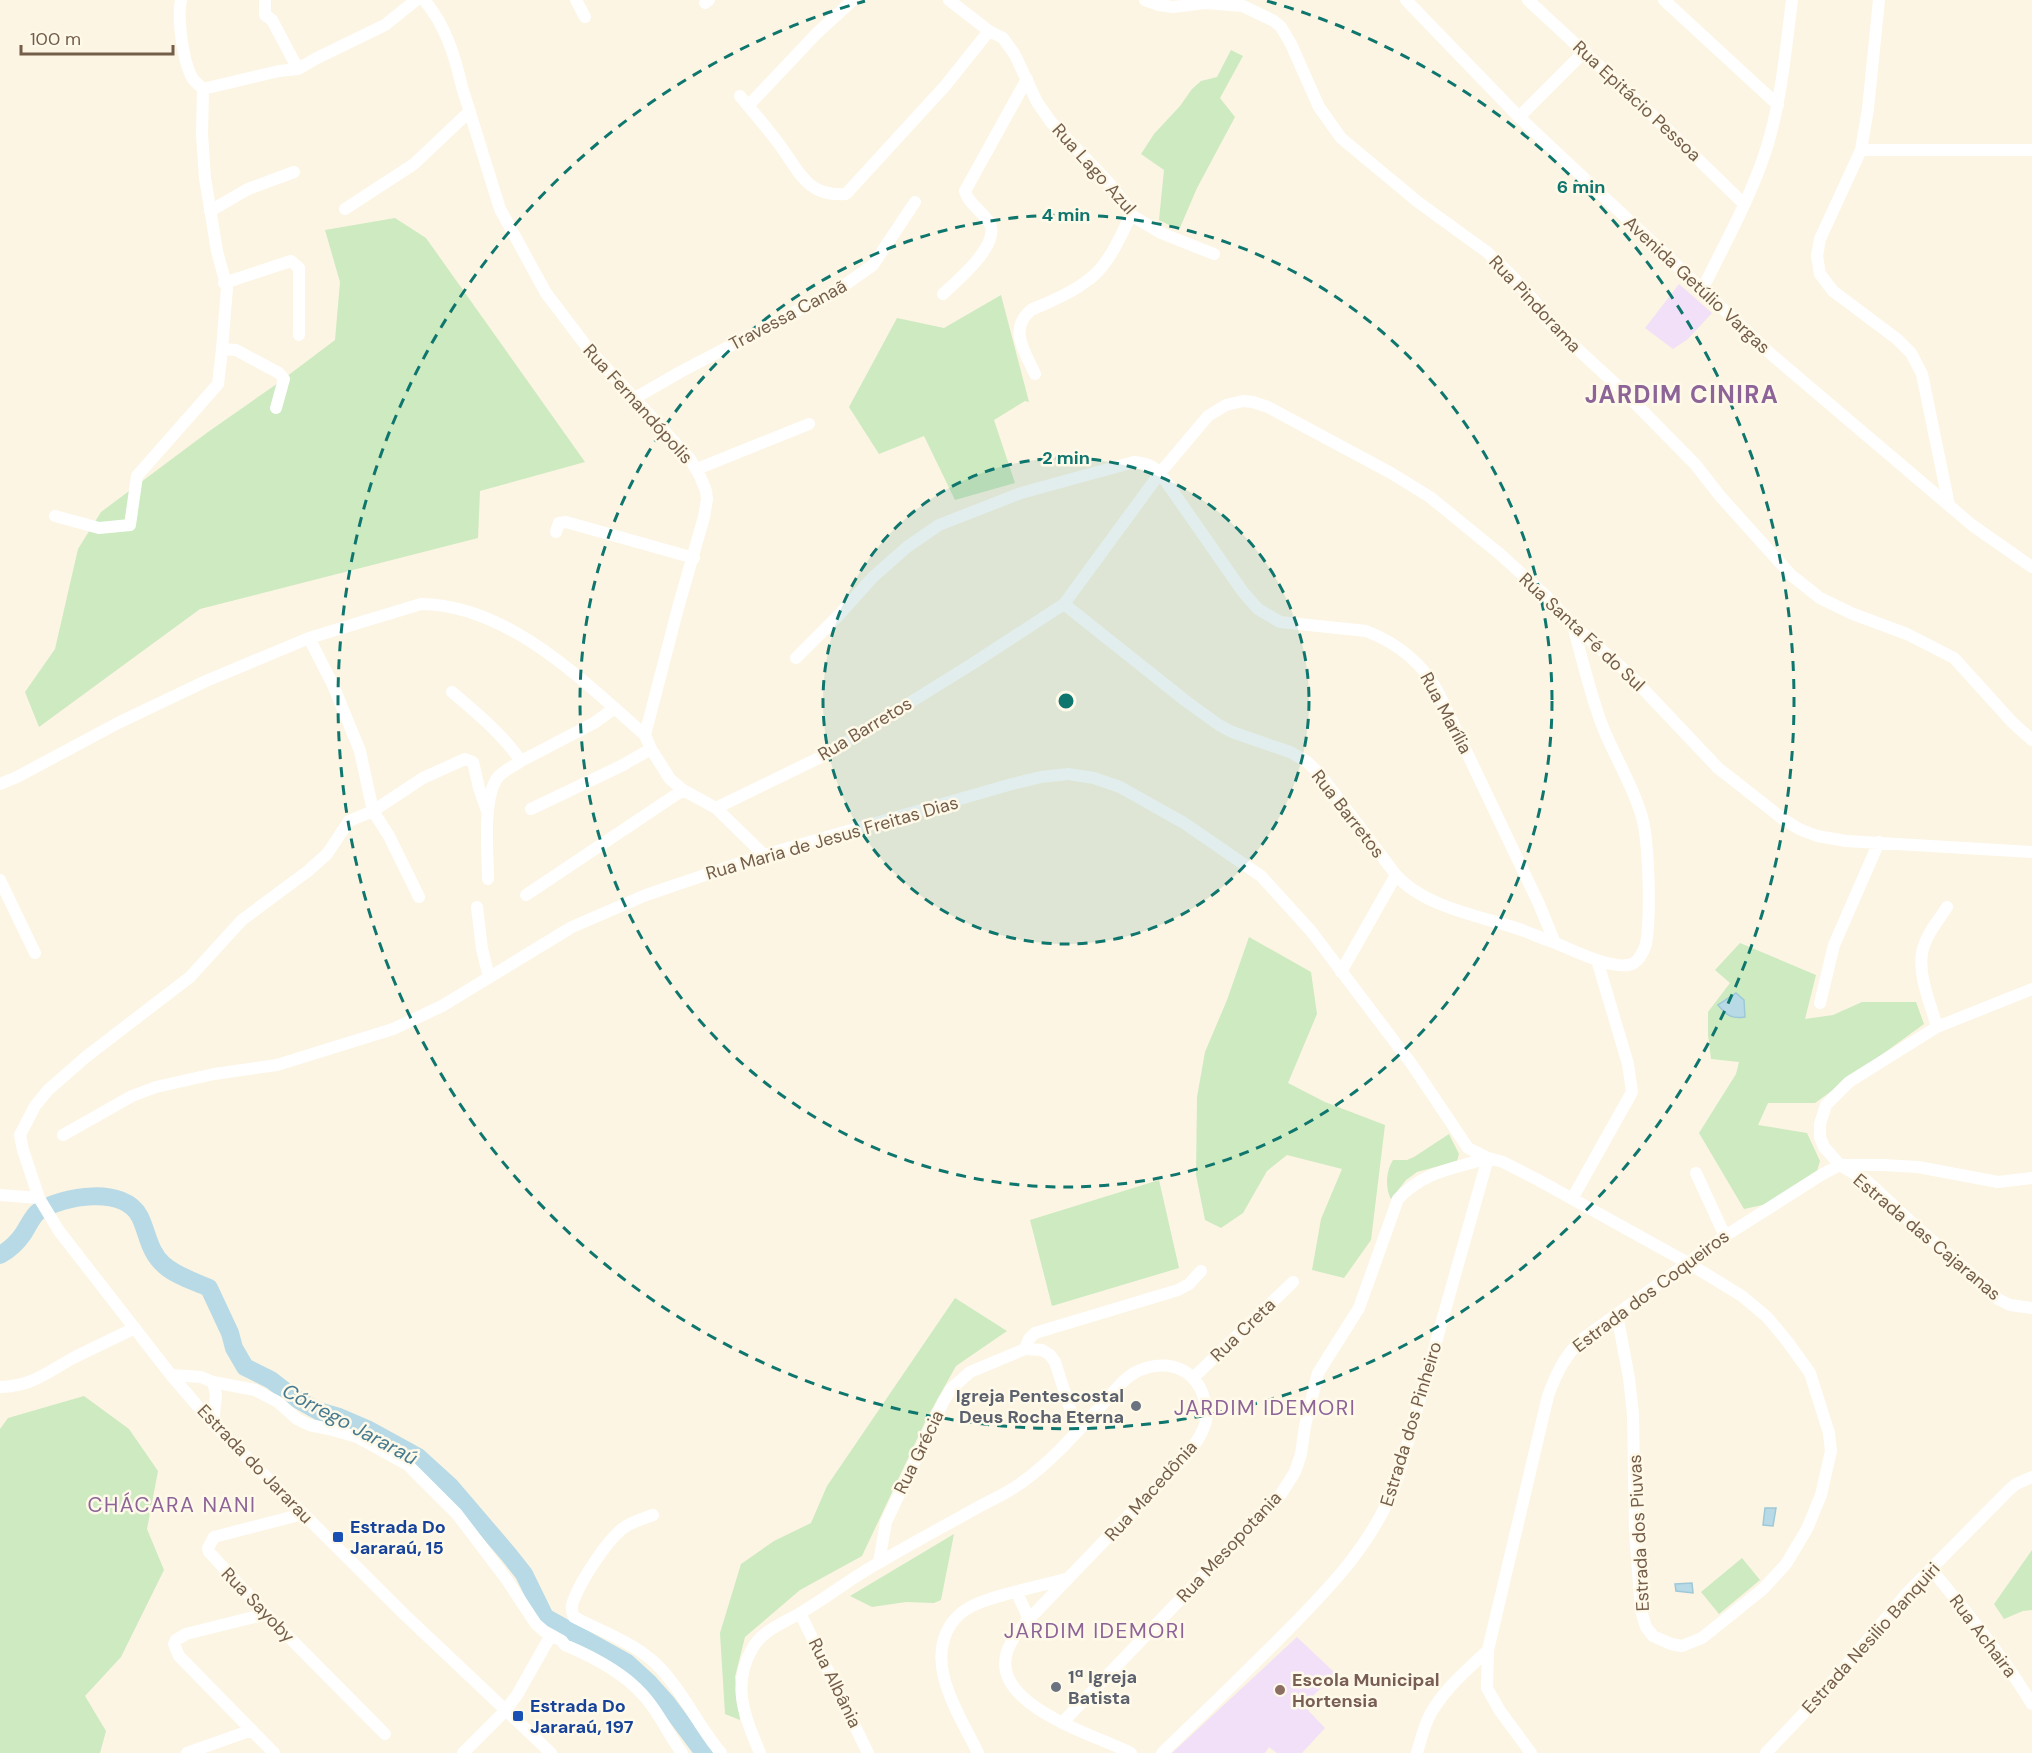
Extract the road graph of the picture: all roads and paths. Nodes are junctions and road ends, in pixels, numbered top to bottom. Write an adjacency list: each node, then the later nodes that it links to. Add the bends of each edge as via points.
1 (181, 0): 20 (street, via 178,13 183,46 194,79)
2 (265, 0): 18 (street, via 265,15 272,20)
3 (416, 0): 18 (street, via 385,25)
4 (424, 0): 22 (street, Rua Fernandópolis, via 442,26)
5 (576, 0): 15 (street)
6 (853, 0): 16 (street, via 744,101 799,174 831,195 846,194 945,86)
7 (949, 0): 16 (street, Rua Lago Azul)
8 (1145, 0): 14 (street, Rua Pindorama, via 1173,8)
9 (1406, 0): 23 (street, Avenida Getúlio Vargas)
10 (1528, 0): 17 (street, Rua Epitácio Pessoa)
11 (1665, 0): 21 (street)
12 (1792, 0): 21 (street)
13 (1879, 0): 24 (street)
14 (1203, 2): 58 (street, Rua Pindorama, via 1243,6 1281,27 1319,107 1341,138 1418,202 1487,252 1513,277 1548,322 1621,388 1695,464 1791,575 1820,598 1954,658)
15 (585, 17)
16 (989, 31): 19 (street, Rua Lago Azul, via 1003,38)
17 (1584, 51): 23 (street); 28 (street, Rua Epitácio Pessoa)
18 (298, 69): 20 (street)
19 (1027, 79): 31 (street, Rua Lago Azul, via 1051,123 1109,183); 32 (street, via 965,190)
20 (203, 89): 30 (street, via 202,134)
21 (1778, 105): 28 (street, via 1769,141)
22 (470, 111): 29 (street, via 414,164); 41 (street, Rua Fernandópolis, via 500,209 546,293 587,347)
23 (1519, 117): 36 (street, Avenida Getúlio Vargas)
24 (1861, 150): 25 (street); 46 (street, via 1820,239 1820,274 1833,291 1911,353 1922,374)
25 (2032, 150)
26 (294, 172): 30 (street, via 248,189)
27 (915, 202): 41 (street, Travessa Canaã, via 873,265 855,278)
28 (1744, 204): 36 (street)
29 (345, 209)
30 (210, 211): 35 (street)
31 (1131, 215): 34 (street, Rua Lago Azul); 40 (street, via 1108,258 1086,283 1023,317 1019,337)
32 (992, 231): 33 (street, via 997,239); 37 (street, via 988,245)
33 (991, 253)
34 (1214, 254)
35 (224, 284): 38 (street, via 291,261 299,268); 39 (street, via 227,288)
36 (1702, 290): 46 (street, Avenida Getúlio Vargas, via 1780,362)
37 (943, 294)
38 (299, 335)
39 (222, 349): 42 (street, via 236,350 279,373 284,379); 47 (street, via 218,384 137,476 130,525 99,528)
40 (1035, 374)
41 (635, 398): 44 (street, Rua Fernandópolis)
42 (276, 408)
43 (809, 424): 44 (street)
44 (697, 469): 49 (street, Rua Fernandópolis, via 707,498)
45 (1160, 473): 51 (street, Rua Santa Fé do Sul); 52 (street, Rua Santa Fé do Sul, via 1208,416 1226,405 1243,401 1261,405 1430,497 1501,555); 54 (street, via 1145,463 1134,462 1021,493 939,525 873,577); 77 (street, Rua Marília, via 1258,609 1280,622 1366,631 1379,636 1419,664 1431,678)
46 (1949, 505): 50 (street, Avenida Getúlio Vargas)
47 (55, 516)
48 (556, 532): 49 (street, via 559,523 566,522)
49 (694, 558): 57 (street, Rua Fernandópolis)
50 (2032, 567)
51 (1064, 604): 63 (street, Rua Barretos, via 827,754); 70 (street, Rua Barretos, via 1219,725 1306,761)
52 (1573, 625): 67 (street, Rua Santa Fé do Sul, via 1629,674 1718,768 1783,819 1817,836); 79 (street, Rua Barretos, via 1602,726 1642,819 1646,855 1646,945 1636,962 1627,965)
53 (309, 639): 56 (street, via 421,604 465,611 501,623 559,662); 61 (street, via 187,690); 65 (street, via 360,751)
54 (796, 658)
55 (452, 692): 60 (street, via 489,724)
56 (615, 708): 57 (street); 60 (street)
57 (645, 735): 59 (street)
58 (2032, 740)
59 (651, 749): 62 (street, via 670,779); 64 (street)
60 (521, 761): 66 (street, via 499,776)
61 (0, 784)
62 (683, 790): 63 (street); 73 (street)
63 (716, 808): 69 (street)
64 (531, 809)
65 (373, 811): 66 (street, Estrada do Jararau, via 423,778 465,759 473,762); 74 (street); 92 (street, Estrada do Jararau, via 349,821 327,854 242,920 190,977 48,1090 21,1135)
66 (488, 811): 71 (street)
67 (1879, 842): 68 (street, Rua Santa Fé do Sul); 83 (street, via 1834,945)
68 (2032, 852)
69 (764, 855): 80 (street, Rua Maria de Jesus Freitas Dias, via 1041,777 1068,774 1094,778 1161,809 1261,876 1311,931); 81 (street, Rua Maria de Jesus Freitas Dias, via 613,908 572,927)
70 (1396, 875): 77 (street, Rua Barretos, via 1420,895); 80 (street)
71 (488, 879)
72 (0, 880): 78 (street)
73 (526, 895)
74 (419, 897)
75 (477, 907): 81 (street)
76 (1947, 907): 84 (street, via 1926,939 1922,953)
77 (1555, 943): 79 (street, Rua Barretos)
78 (35, 952)
79 (1597, 960): 91 (street, via 1628,1064 1632,1092)
80 (1341, 972): 86 (street, Rua Maria de Jesus Freitas Dias, via 1413,1066 1462,1142)
81 (489, 977): 85 (street, Rua Maria de Jesus Freitas Dias, via 442,1006 393,1029 277,1065 156,1086)
82 (2032, 989): 84 (street, Estrada das Cajaranas)
83 (1820, 1003)
84 (1936, 1027): 87 (street, Estrada das Cajaranas, via 1849,1082 1826,1105 1820,1137)
85 (63, 1135)
86 (1488, 1158): 91 (street, Estrada dos Piuvas); 121 (street, Rua Mesopotania, via 1431,1174 1410,1186 1398,1199 1359,1308 1318,1373 1301,1454 1281,1494); 134 (street, Estrada dos Pinheiro, via 1398,1477 1380,1520 1325,1593)
87 (1840, 1166): 89 (street, Estrada dos Coqueiros, via 1918,1167 1998,1182); 93 (street, Estrada dos Coqueiros); 97 (street, Estrada das Cajaranas, via 1867,1180 1998,1299)
88 (1695, 1173): 93 (street)
89 (2032, 1178)
90 (0, 1195): 92 (street)
91 (1572, 1199): 94 (street, Estrada dos Piuvas)
92 (42, 1202): 99 (street, Estrada do Jararau, via 58,1231)
93 (1725, 1236): 94 (street, Estrada dos Coqueiros)
94 (1688, 1263): 98 (street, Estrada dos Coqueiros); 98 (street, Estrada dos Piuvas, via 1742,1296 1787,1341 1810,1373 1824,1413 1831,1451 1821,1494 1807,1529 1786,1564 1763,1589 1702,1638 1682,1646 1653,1636 1641,1610 1633,1414)
95 (1201, 1271): 100 (street, via 1178,1290 1035,1333)
96 (1293, 1282): 102 (street, Rua Creta)
97 (2032, 1308)
98 (1617, 1316): 118 (street, Estrada dos Coqueiros, via 1581,1340 1558,1370 1548,1396)
99 (135, 1328): 101 (street, Estrada do Jararau); 104 (street, via 35,1381)
100 (1025, 1349): 106 (street, via 1050,1355); 110 (street, Rua Grécia, via 970,1372 951,1389 886,1522)
101 (171, 1375): 103 (street); 105 (street, Estrada do Jararau)
102 (1194, 1377): 106 (street, via 1165,1366 1140,1370); 112 (street, Rua Macedônia, via 1207,1411 1200,1436 1187,1455)
103 (213, 1382): 105 (street); 117 (street, via 255,1390 309,1425 357,1437 408,1465 457,1514 536,1624)
104 (0, 1387)
105 (213, 1424): 108 (street, Estrada do Jararau)
106 (1077, 1430): 110 (street, via 1020,1483)
107 (2032, 1477): 111 (street, Estrada Nesilio Banquiri, via 2016,1484)
108 (303, 1514): 115 (street, Rua Sayoby, via 214,1537 210,1543 213,1558); 120 (street, Estrada do Jararau)
109 (652, 1515): 129 (street, via 632,1522 613,1537 573,1600 571,1612 633,1646 663,1670)
110 (879, 1562): 114 (street)
111 (1932, 1570): 119 (street, Rua Achaira, via 1986,1635); 137 (street, Estrada Nesilio Banquiri, via 1907,1593 1822,1694)
112 (1066, 1579): 113 (street); 116 (street, Rua Macedônia)
113 (1017, 1593): 116 (street); 132 (street, via 964,1611 947,1631 940,1656 952,1698)
114 (800, 1613): 130 (street, via 759,1639 744,1669 744,1710); 131 (street, Rua Albânia)
115 (266, 1614): 122 (street, via 186,1634 174,1644 179,1656); 123 (street, Rua Sayoby)
116 (1029, 1619): 121 (street, Rua Macedônia, via 1011,1641 1007,1655 1011,1683 1031,1705)
117 (551, 1635): 120 (street); 128 (street, via 635,1686)
118 (1488, 1650): 135 (street, via 1441,1698 1431,1713); 136 (street, Estrada dos Coqueiros, via 1487,1688)
119 (2032, 1704)
120 (505, 1711): 126 (street); 127 (street, Estrada do Jararau)
121 (1062, 1723): 133 (street, Rua Macedônia)
122 (252, 1730): 124 (street); 125 (street)
123 (385, 1734)
124 (187, 1753)
125 (274, 1753)
126 (463, 1753)
127 (551, 1753)
128 (682, 1753)
129 (722, 1753)
130 (760, 1753)
131 (868, 1753)
132 (978, 1753)
133 (1131, 1753)
134 (1162, 1753)
135 (1417, 1753)
136 (1531, 1753)
137 (1766, 1753)

